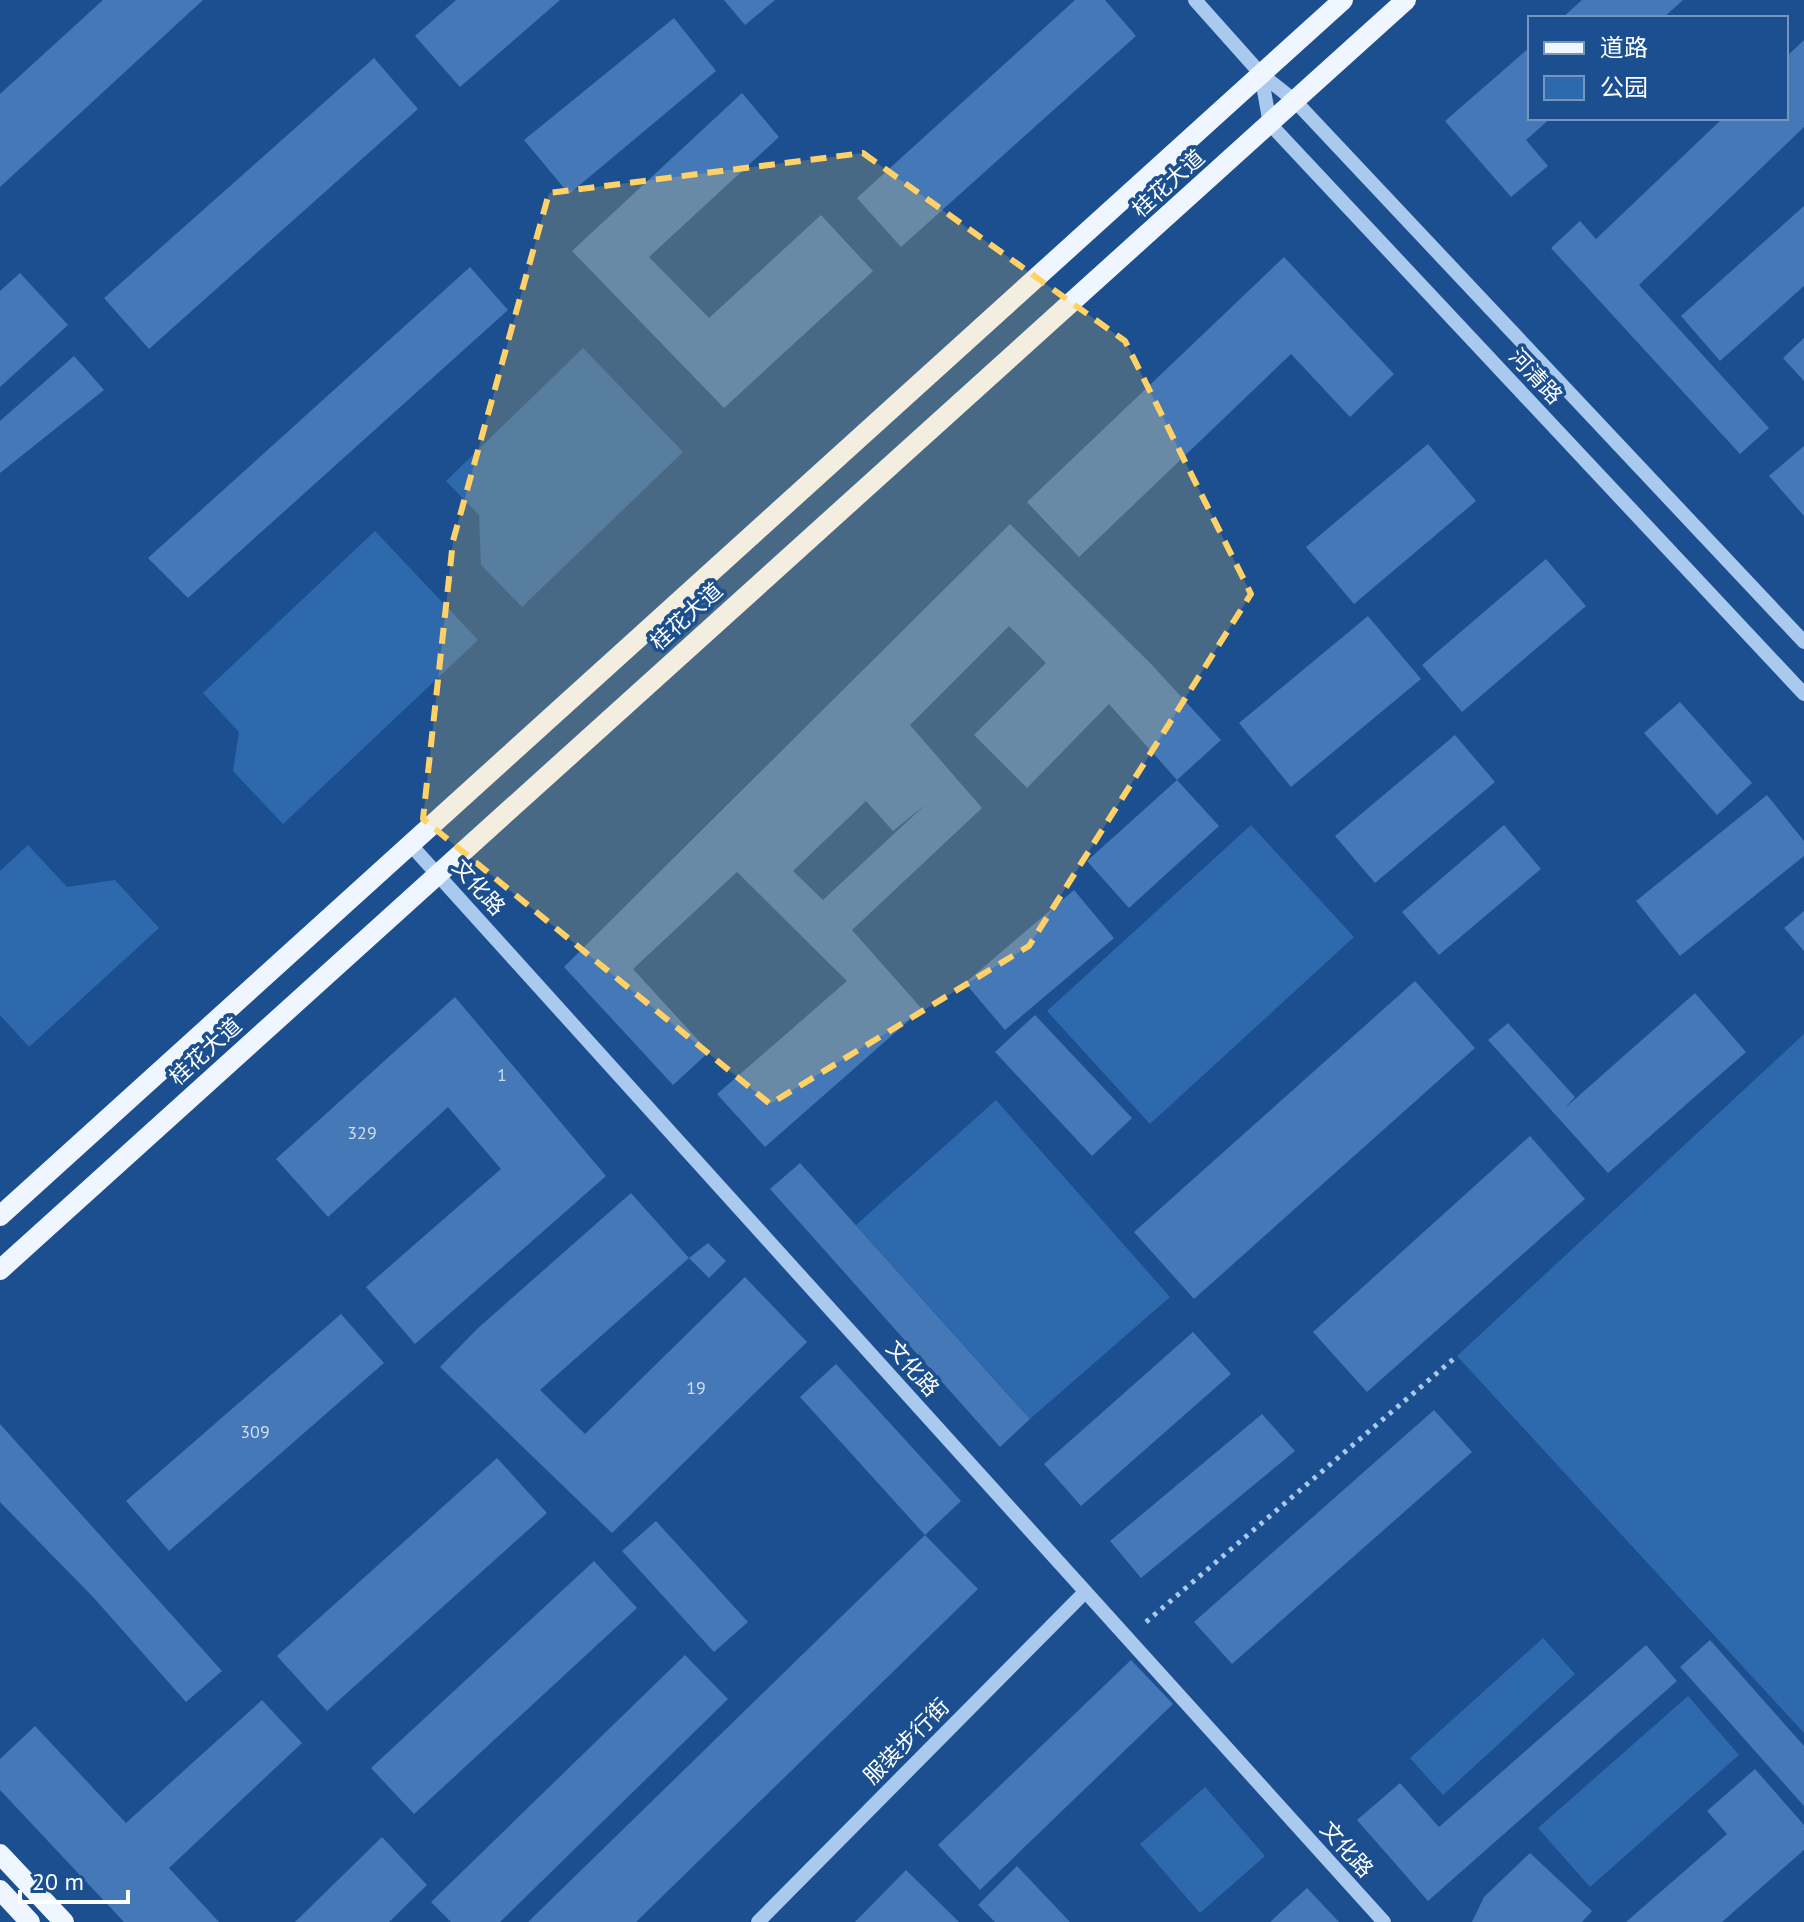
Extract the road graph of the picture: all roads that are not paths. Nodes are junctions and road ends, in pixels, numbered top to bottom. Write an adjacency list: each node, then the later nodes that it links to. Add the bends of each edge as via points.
1 (1195, 0): 4 (street, 河清路)
2 (1343, 0): 4 (main road, 桂花大道)
3 (1406, 0): 5 (main road, 桂花大道)
4 (1261, 74): 5 (street, 河清路); 6 (street); 9 (main road, 桂花大道)
5 (1295, 101): 6 (main road, 桂花大道); 7 (street, 河清路)
6 (1270, 124): 8 (street, 河清路); 10 (main road, 桂花大道)
7 (1804, 642)
8 (1804, 694)
9 (409, 843): 10 (street, 文化路); 11 (main road, 桂花大道)
10 (436, 872): 12 (main road, 桂花大道); 13 (street, 文化路)
11 (0, 1216)
12 (0, 1270)
13 (1085, 1592): 18 (street, 服装步行街); 19 (street, 文化路)
14 (0, 1854): 17 (main road)
15 (0, 1890): 16 (main road)
16 (30, 1922)
17 (64, 1922)
18 (758, 1922)
19 (1384, 1922)

